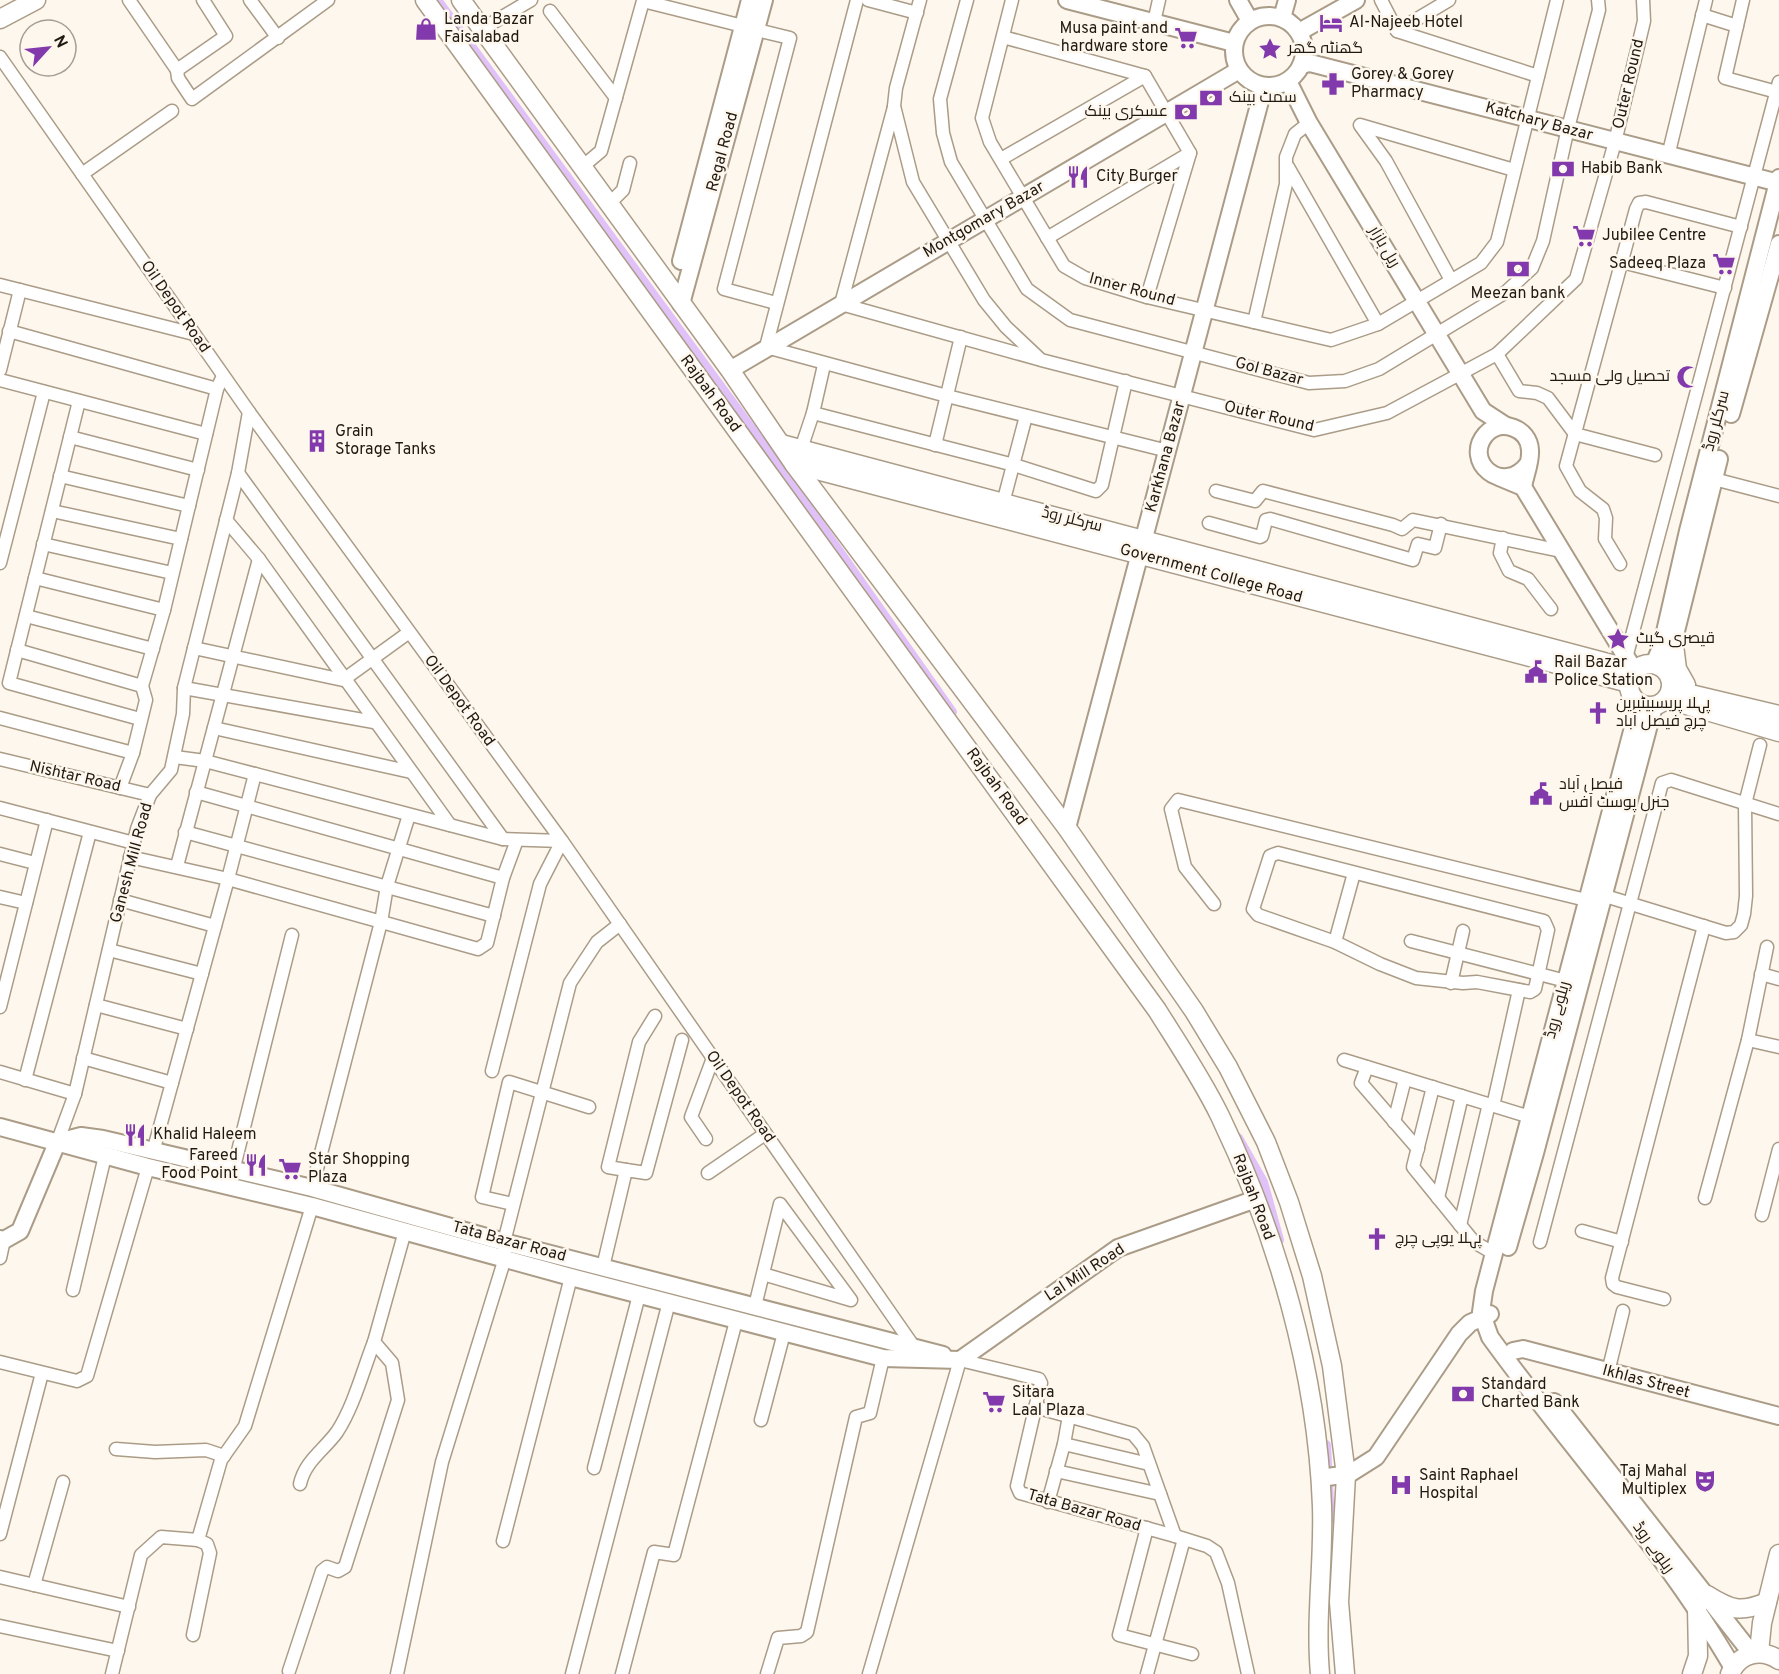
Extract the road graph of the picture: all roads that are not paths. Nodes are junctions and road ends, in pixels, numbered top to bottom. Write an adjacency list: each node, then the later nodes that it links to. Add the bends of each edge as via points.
1 (14, 0): 29 (main road)
2 (36, 0): 35 (main road)
3 (129, 0): 48 (street)
4 (203, 0): 48 (street, via 226,36)
5 (250, 0): 44 (street)
6 (328, 0): 44 (street)
7 (425, 0): 30 (main road, Rajbah Road)
8 (531, 0): 40 (street)
9 (750, 0): 39 (street, Regal Road)
10 (764, 0): 39 (street, Regal Road)
11 (857, 0): 88 (street)
12 (868, 0): 32 (street)
13 (920, 0): 32 (street, Outer Round)
14 (967, 0): 75 (street, Gol Bazar, via 940,99 951,162)
15 (1012, 0): 43 (street, Inner Round)
16 (1067, 0): 37 (street)
17 (1160, 0): 37 (street)
18 (1238, 0): 36 (street)
19 (1287, 0): 34 (street)
20 (1356, 0): 42 (street)
21 (1381, 0): 41 (street)
22 (1449, 0): 41 (street)
23 (1557, 0): 51 (street, Inner Round)
24 (1598, 0): 61 (street, Gol Bazar, via 1599,10)
25 (1643, 0): 62 (street, Outer Round, via 1644,21)
26 (1706, 0): 33 (street)
27 (1743, 0): 38 (street)
28 (658, 2): 39 (street); 55 (street, via 643,1)
29 (0, 7)
30 (453, 9): 40 (main road, Rajbah Road); 159 (main road, Rajbah Road)
31 (550, 10): 55 (street)
32 (917, 13): 56 (street, Outer Round)
33 (1702, 15): 38 (street); 64 (street)
34 (1282, 18): 36 (street, via 1271,15); 42 (street)
35 (0, 19)
36 (1250, 21): 45 (street)
37 (1154, 22): 45 (street)
38 (1737, 26): 54 (street, via 1725,78)
39 (750, 28): 86 (street, Regal Road); 88 (street, via 790,38 724,289)
40 (482, 29): 67 (main road, Rajbah Road)
41 (1397, 31): 51 (street)
42 (1299, 32): 47 (street, via 1303,43)
43 (1003, 37): 50 (street); 65 (street, Inner Round, via 982,118)
44 (278, 38): 48 (street, via 192,99)
45 (1234, 43): 49 (street)
46 (0, 57): 70 (street, Oil Depot Road)
47 (1301, 65): 52 (street); 59 (street, Katchary Bazar, via 1310,63)
48 (177, 70)
49 (1239, 70): 53 (street, via 1252,82); 58 (street, Montgomary Bazar)
50 (1145, 76): 58 (street); 65 (street)
51 (1538, 76): 59 (street, Inner Round)
52 (1288, 81): 53 (street); 60 (street, ریل بازار)
53 (1264, 86): 90 (street, Karkhana Bazar)
54 (1778, 87): 71 (street)
55 (616, 98): 67 (street, via 601,151)
56 (894, 106): 78 (street, Outer Round, via 913,182); 89 (street)
57 (172, 111): 70 (street)
58 (1166, 113): 63 (street); 73 (street, Montgomary Bazar)
59 (1526, 118): 61 (street, Katchary Bazar); 69 (street, Inner Round)
60 (1309, 123): 68 (street, via 1295,134 1286,157); 87 (street, ریل بازار)
61 (1568, 128): 62 (street, Katchary Bazar); 95 (street, Gol Bazar, via 1543,241 1532,268 1506,292)
62 (1615, 142): 64 (street, Katchary Bazar); 99 (street, Outer Round, via 1576,279)
63 (1190, 153): 77 (street); 85 (street)
64 (1668, 156): 71 (street, Katchary Bazar)
65 (1001, 159): 73 (street, Inner Round)
66 (630, 163): 74 (street, via 623,190)
67 (582, 167): 74 (main road, Rajbah Road)
68 (1288, 167): 91 (street); 92 (street)
69 (1514, 170): 81 (street, Inner Round, via 1497,242 1481,263); 81 (street, via 1360,125 1386,161)
70 (82, 174): 94 (street, Oil Depot Road)
71 (1754, 176): 72 (street, Katchary Bazar); 76 (street)
72 (1779, 182): 167 (street, سرکلر روڈ, via 1688,531)
73 (1023, 197): 75 (street, Montgomary Bazar); 77 (street, Inner Round)
74 (609, 204): 86 (main road, Rajbah Road)
75 (986, 219): 78 (street, Montgomary Bazar); 98 (street, Gol Bazar, via 1027,289 1070,320)
76 (1741, 227): 80 (street, via 1639,203); 83 (street)
77 (1047, 238): 85 (street, Inner Round, via 1064,266 1085,278)
78 (949, 241): 89 (street, Montgomary Bazar); 100 (street, Outer Round, via 984,300)
79 (1779, 244): 134 (street, سرکلر روڈ)
80 (1622, 262): 83 (street); 119 (street)
81 (1452, 280): 87 (street, Inner Round)
82 (0, 285): 84 (street)
83 (1725, 288): 168 (street)
84 (20, 290): 93 (street); 94 (street)
85 (1147, 297): 90 (street, Inner Round)
86 (677, 299): 103 (main road, Rajbah Road)
87 (1417, 300): 92 (street, Inner Round); 95 (street, ریل بازار)
88 (776, 303): 97 (street)
89 (841, 304): 96 (street); 97 (street, Montgomary Bazar)
90 (1205, 309): 91 (street, Inner Round); 98 (street, Karkhana Bazar)
91 (1254, 322): 92 (street, Inner Round, via 1331,340)
92 (1378, 324)
93 (9, 331): 102 (street); 108 (street)
94 (194, 333): 105 (street, Oil Depot Road)
95 (1438, 335): 98 (street, Gol Bazar, via 1379,369 1345,381 1309,383); 104 (street, ریل بازار)
96 (961, 338): 100 (street); 110 (street)
97 (766, 347): 101 (street); 103 (street, Montgomary Bazar)
98 (1194, 353): 111 (street, Karkhana Bazar)
99 (1497, 354): 104 (street, Outer Round); 119 (street, via 1519,391 1548,398)
100 (1041, 360): 107 (street, Outer Round)
101 (824, 364): 110 (street); 115 (street)
102 (0, 370)
103 (730, 370): 126 (main road, Rajbah Road, via 780,444)
104 (1460, 372): 111 (street, Outer Round, via 1387,413 1314,430); 113 (street, ریل بازار)
105 (223, 376): 108 (street); 114 (street, Oil Depot Road)
106 (0, 380): 109 (street)
107 (1126, 381): 111 (street, Outer Round); 121 (street)
108 (217, 389): 118 (street)
109 (44, 392): 112 (street); 151 (street)
110 (947, 396): 116 (street); 123 (street)
111 (1183, 396): 124 (street, Karkhana Bazar)
112 (79, 401): 118 (street); 120 (street)
113 (1483, 411): 117 (street, ریل بازار); 122 (street)
114 (249, 412): 130 (street, Ganesh Mill Road); 160 (street, Oil Depot Road)
115 (813, 413): 123 (street); 126 (street)
116 (1026, 416): 121 (street); 128 (street)
117 (1506, 426): 122 (street, via 1490,430); 127 (street, ریل بازار, via 1515,428 1527,439)
118 (206, 434): 129 (street)
119 (1575, 434): 125 (street); 152 (street, via 1566,466 1580,491 1603,509 1603,534)
120 (70, 438): 129 (street); 131 (street)
121 (1113, 438): 124 (street); 128 (street, via 1102,485 1096,491)
122 (1480, 444): 133 (street, via 1480,460)
123 (935, 445): 128 (street)
124 (1168, 451): 148 (street, Karkhana Bazar)
125 (1654, 455)
126 (798, 457): 132 (main road, Government College Road); 138 (main road, Rajbah Road); 139 (main road, سرکلر روڈ)
127 (1528, 464): 133 (street, via 1516,476); 135 (street, ریل بازار)
128 (1014, 465): 139 (street)
129 (198, 470): 140 (street)
130 (238, 473): 142 (street, Ganesh Mill Road); 166 (street)
131 (60, 476): 140 (street); 141 (street)
132 (837, 476): 138 (main road); 148 (main road, Government College Road)
133 (1498, 477): 135 (street)
134 (1714, 479): 137 (street); 161 (street, سرکلر روڈ)
135 (1523, 487): 149 (street)
136 (1216, 491): 144 (street, via 1255,501 1263,491 1402,529 1413,520)
137 (1779, 496)
138 (821, 498): 155 (main road, Rajbah Road)
139 (1003, 503): 148 (main road, سرکلر روڈ)
140 (189, 506): 146 (street)
141 (51, 511): 146 (street); 147 (street)
142 (226, 520): 150 (street); 162 (street, Ganesh Mill Road)
143 (1209, 523): 144 (street, via 1260,537 1266,520 1270,519 1413,560 1418,544 1435,548)
144 (1441, 524): 145 (street)
145 (1503, 538): 149 (street); 156 (street, via 1500,553 1509,571 1528,579)
146 (181, 539): 153 (street)
147 (43, 544): 153 (street); 154 (street)
148 (1142, 547): 168 (main road, Government College Road); 199 (street, Karkhana Bazar)
149 (1561, 551): 168 (street)
150 (259, 559): 165 (street); 169 (street)
151 (0, 563)
152 (1620, 564)
153 (172, 573): 157 (street)
154 (35, 579): 157 (street); 158 (street)
155 (893, 603): 159 (main road); 199 (main road, Rajbah Road)
156 (1551, 609)
157 (164, 610): 163 (street)
158 (26, 616): 163 (street); 164 (street)
159 (874, 618): 279 (main road, Rajbah Road, via 1157,1010 1219,1114)
160 (408, 633): 166 (street); 204 (street, Oil Depot Road)
161 (1674, 645): 167 (street, سرکلر روڈ); 173 (main road, via 1677,669)
162 (194, 648): 165 (street); 171 (street, Ganesh Mill Road)
163 (153, 649): 170 (street)
164 (17, 650): 170 (street); 177 (street, via 9,683)
165 (233, 656): 169 (street); 172 (street)
166 (373, 660): 169 (street); 202 (street)
167 (1660, 667): 168 (main road, via 1647,664); 174 (main road, via 1671,683)
168 (1630, 671): 174 (main road, via 1629,691)
169 (343, 680): 178 (street)
170 (142, 686): 177 (street, via 146,700)
171 (184, 688): 172 (street); 183 (street, Ganesh Mill Road)
172 (222, 695): 178 (street); 179 (street)
173 (1698, 696): 174 (main road); 175 (main road)
174 (1657, 699): 180 (main road); 217 (street, ریلوے روڈ)
175 (1779, 715)
176 (0, 718): 182 (street)
177 (140, 719): 182 (street)
178 (374, 722): 186 (street)
179 (214, 728): 185 (street); 186 (street)
180 (1779, 732)
181 (1760, 745): 192 (street)
182 (133, 753): 188 (street)
183 (175, 757): 185 (street); 190 (street, Ganesh Mill Road, via 171,770)
184 (0, 759): 188 (street, Nishtar Road)
185 (205, 761): 187 (street); 189 (street)
186 (411, 772): 198 (street)
187 (255, 774): 193 (street); 196 (street)
188 (120, 788): 190 (street, Nishtar Road)
189 (196, 792): 193 (street); 201 (street)
190 (150, 795): 205 (street, Ganesh Mill Road)
191 (1779, 800): 195 (street)
192 (1744, 804): 195 (street); 221 (street, via 1665,780); 226 (street, via 1746,897 1741,925 1726,933)
193 (247, 806): 206 (street); 207 (street)
194 (0, 808): 197 (street)
195 (1777, 814)
196 (409, 815): 198 (street); 207 (street)
197 (47, 820): 200 (street); 210 (street)
198 (450, 825): 202 (street)
199 (1067, 828): 294 (main road, Rajbah Road, via 1194,1011 1228,1067 1266,1142 1289,1202)
200 (90, 832): 205 (street); 255 (street)
201 (186, 832): 206 (street); 211 (street)
202 (503, 839): 203 (street)
203 (517, 840): 204 (street); 213 (street)
204 (562, 841): 224 (street, Oil Depot Road); 252 (street, via 540,884)
205 (134, 843): 209 (street, Ganesh Mill Road)
206 (236, 845): 214 (street); 215 (street)
207 (397, 848): 213 (street); 215 (street)
208 (0, 854): 210 (street)
209 (130, 857): 211 (street); 218 (street, Ganesh Mill Road)
210 (35, 863): 219 (street)
211 (177, 866): 214 (street)
212 (1354, 873): 230 (street); 230 (street, via 1273,854 1253,909 1258,915); 235 (street, via 1544,921 1548,930)
213 (503, 878): 222 (street)
214 (228, 879): 223 (street); 225 (street)
215 (387, 886): 222 (street); 223 (street)
216 (0, 897): 219 (street)
217 (1594, 898): 220 (street, via 1178,800 1170,808 1185,867); 221 (street); 238 (street, ریلوے روڈ); 303 (street, ریلوے روڈ, via 1535,1154)
218 (120, 900): 225 (street); 232 (street, Ganesh Mill Road)
219 (26, 903): 242 (street)
220 (1214, 904)
221 (1630, 904): 226 (street); 287 (street)
222 (495, 916): 223 (street, via 487,942 478,949)
223 (381, 922): 276 (street)
224 (620, 924): 249 (street, Oil Depot Road); 258 (street, via 597,942 570,983)
225 (215, 926): 234 (street)
226 (1704, 926): 288 (street)
227 (1463, 931): 233 (street)
228 (292, 935): 274 (street)
229 (1411, 941): 233 (street)
230 (1335, 942): 239 (street, via 1416,978)
231 (1767, 947): 236 (street)
232 (109, 950): 234 (street); 241 (street, Ganesh Mill Road)
233 (1458, 953): 235 (street); 239 (street)
234 (202, 974): 244 (street)
235 (1538, 974): 238 (street); 240 (street, via 1532,992)
236 (1761, 974): 237 (street); 246 (street)
237 (1779, 979)
238 (1566, 981): 263 (street, ریلوے روڈ)
239 (1451, 983): 240 (street, via 1477,982)
240 (1519, 990): 261 (street)
241 (96, 1005): 244 (street); 248 (street, Ganesh Mill Road)
242 (0, 1007)
243 (655, 1016): 273 (street, via 639,1042 608,1167)
244 (187, 1029): 256 (street)
245 (682, 1040): 273 (street, via 646,1173)
246 (1748, 1040): 247 (street); 278 (street)
247 (1779, 1047)
248 (83, 1058): 256 (street); 259 (street, Ganesh Mill Road)
249 (713, 1058): 266 (street, Oil Depot Road); 267 (street, via 691,1117)
250 (1344, 1060): 251 (street)
251 (1367, 1067): 254 (street); 264 (street, via 1361,1083)
252 (492, 1071)
253 (0, 1072): 255 (street)
254 (1404, 1078): 257 (street); 264 (street)
255 (25, 1080): 259 (street)
256 (172, 1083): 272 (street)
257 (1433, 1087): 260 (street); 269 (street)
258 (540, 1092): 262 (street); 280 (street); 280 (street, via 509,1082 482,1197)
259 (75, 1094): 268 (street, Ganesh Mill Road)
260 (1462, 1096): 261 (street); 277 (street)
261 (1491, 1105): 263 (street); 283 (street)
262 (589, 1107)
263 (1530, 1117): 290 (street, ریلوے روڈ)
264 (1394, 1122): 269 (street)
265 (0, 1127): 268 (street, Tata Bazar Road)
266 (765, 1134): 275 (street); 307 (street, Oil Depot Road)
267 (706, 1139)
268 (57, 1143): 271 (street, Tata Bazar Road); 272 (street, Tata Bazar Road, via 81,1136); 286 (street, via 20,1231)
269 (1418, 1149): 277 (street, via 1413,1167)
270 (1779, 1149): 282 (street)
271 (105, 1156): 272 (street, Tata Bazar Road); 297 (street)
272 (151, 1159): 274 (street, Tata Bazar Road); 281 (street, Tata Bazar Road); 313 (street, via 87,1376 77,1381)
273 (626, 1170): 292 (street)
274 (233, 1171): 276 (street, Tata Bazar Road)
275 (708, 1173)
276 (312, 1188): 289 (street, Tata Bazar Road)
277 (1438, 1198): 283 (street)
278 (1705, 1198)
279 (1256, 1199): 296 (main road, Rajbah Road); 310 (street, Lal Mill Road, via 1119,1248)
280 (513, 1204): 289 (street)
281 (312, 1206): 284 (street, Tata Bazar Road); 320 (street, via 245,1426)
282 (1762, 1215)
283 (1460, 1225): 290 (street, via 1474,1242)
284 (405, 1231): 289 (street, Tata Bazar Road); 306 (street)
285 (1582, 1231): 288 (street)
286 (2, 1239): 291 (street)
287 (1540, 1242)
288 (1622, 1242): 299 (street, via 1612,1284)
289 (505, 1250): 292 (street, Tata Bazar Road); 295 (street, Tata Bazar Road); 350 (street, via 442,1461)
290 (1495, 1254): 303 (street, ریلوے روڈ, via 1484,1291)
291 (0, 1258)
292 (603, 1267): 301 (street, Tata Bazar Road)
293 (763, 1274): 293 (street, via 780,1204 852,1300 840,1296); 301 (street)
294 (1310, 1276): 296 (main road); 324 (main road, Rajbah Road, via 1332,1366)
295 (571, 1277): 298 (street, Tata Bazar Road); 333 (street)
296 (1285, 1284): 324 (main road, Rajbah Road)
297 (73, 1290)
298 (639, 1295): 300 (street, Tata Bazar Road); 322 (street)
299 (1664, 1299)
300 (669, 1302): 304 (street, Tata Bazar Road); 351 (street)
301 (755, 1306): 307 (street, Tata Bazar Road)
302 (1623, 1311): 312 (street)
303 (1487, 1316): 308 (street, ریلوے روڈ); 324 (street, via 1470,1323 1459,1334 1376,1457); 337 (street, ریلوے روڈ, via 1490,1337 1504,1356)
304 (736, 1321): 305 (street, Tata Bazar Road); 352 (street, via 674,1555 654,1552)
305 (784, 1333): 309 (street, Tata Bazar Road); 317 (street)
306 (374, 1342): 326 (street, via 337,1431 313,1457); 347 (street, via 392,1363 398,1400 345,1567 327,1567 322,1571)
307 (914, 1347): 310 (street, Tata Bazar Road)
308 (1513, 1351): 312 (street, Ikhlas Street, via 1524,1349); 337 (street, ریلوے روڈ)
309 (883, 1358): 310 (street, Tata Bazar Road); 353 (street, via 870,1413 856,1417 807,1632 778,1638)
310 (960, 1360): 314 (street, Tata Bazar Road, via 1035,1376 1041,1383); 354 (street)
311 (0, 1362): 313 (street)
312 (1608, 1372): 316 (street, Ikhlas Street)
313 (42, 1373): 330 (street)
314 (1035, 1407): 315 (street); 328 (street, Tata Bazar Road, via 1017,1486 1025,1496)
315 (1069, 1416): 318 (street); 321 (street, via 1133,1434 1143,1446)
316 (1779, 1416)
317 (761, 1420)
318 (1064, 1444): 321 (street); 323 (street)
319 (116, 1449): 320 (street, via 206,1450)
320 (224, 1456): 332 (street)
321 (1149, 1464): 327 (street)
322 (594, 1468)
323 (1056, 1472): 327 (street); 328 (street)
324 (1332, 1477): 357 (main road, Rajbah Road, via 1322,1507 1317,1622); 358 (main road, Rajbah Road)
325 (63, 1482): 336 (street)
326 (300, 1484)
327 (1160, 1494): 331 (street)
328 (1048, 1502): 329 (street, Tata Bazar Road)
329 (1147, 1528): 331 (street, Tata Bazar Road); 342 (street, via 1119,1635)
330 (0, 1534)
331 (1180, 1538): 342 (street); 356 (street, Tata Bazar Road, via 1216,1552 1228,1583)
332 (198, 1540): 339 (street, via 161,1537 150,1545 141,1555); 341 (street, via 207,1544 210,1553)
333 (502, 1541)
334 (1779, 1554): 338 (main road)
335 (0, 1577): 336 (street)
336 (34, 1585): 339 (street)
337 (1702, 1601): 338 (main road, via 1739,1610); 344 (street); 348 (street, ریلوے روڈ); 359 (main road, via 1698,1656)
338 (1767, 1602): 344 (main road)
339 (129, 1607): 343 (street)
340 (0, 1626): 343 (street)
341 (193, 1635)
342 (1155, 1644): 345 (street); 355 (street)
343 (117, 1652): 349 (street)
344 (1756, 1653): 346 (main road); 348 (main road, via 1738,1661)
345 (1192, 1654)
346 (1779, 1660)
347 (289, 1671)
348 (1731, 1671)
349 (112, 1674)
350 (397, 1674)
351 (572, 1674)
352 (622, 1674)
353 (767, 1674)
354 (869, 1674)
355 (1147, 1674)
356 (1248, 1674)
357 (1320, 1674)
358 (1345, 1674)
359 (1692, 1674)

